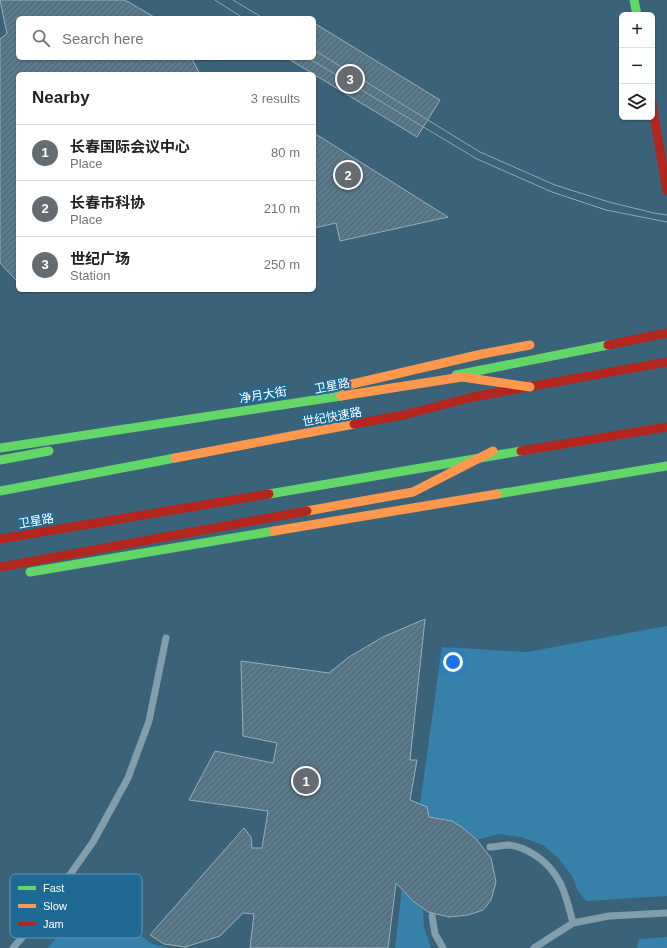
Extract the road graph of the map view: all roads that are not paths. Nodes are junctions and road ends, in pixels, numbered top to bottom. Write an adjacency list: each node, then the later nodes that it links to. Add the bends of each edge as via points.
1 (634, 0): 2 (main road)
2 (636, 12)
3 (655, 120): 4 (main road)
4 (667, 191)
5 (667, 333): 9 (main road, 卫星路)
6 (537, 344): 9 (main road, via 313,393)
7 (667, 362): 8 (main road, 世纪快速路)
8 (530, 387): 13 (main road, 净月大街, bridge, via 462,377); 19 (main road, 世纪快速路, via 473,397 404,416)
9 (268, 410): 12 (main road, 卫星路)
10 (667, 422): 15 (main road)
11 (667, 427): 20 (main road, 卫星路)
12 (77, 446)
13 (0, 448)
14 (61, 448): 16 (main road)
15 (493, 451): 18 (main road, bridge); 21 (main road, bridge, via 413,492)
16 (0, 460)
17 (667, 466): 22 (main road)
18 (286, 482)
19 (0, 491)
20 (0, 539)
21 (0, 566)
22 (24, 573)
23 (166, 638): 25 (lane, via 149,721 128,778 93,842)
24 (490, 847): 28 (lane, via 508,845 526,849 540,858 555,872)
25 (70, 874)
26 (667, 913): 28 (lane, via 609,916)
27 (432, 916): 31 (lane, via 435,934)
28 (574, 923): 32 (lane)
29 (22, 938): 30 (lane)
30 (13, 948)
31 (443, 948)
32 (534, 948)

